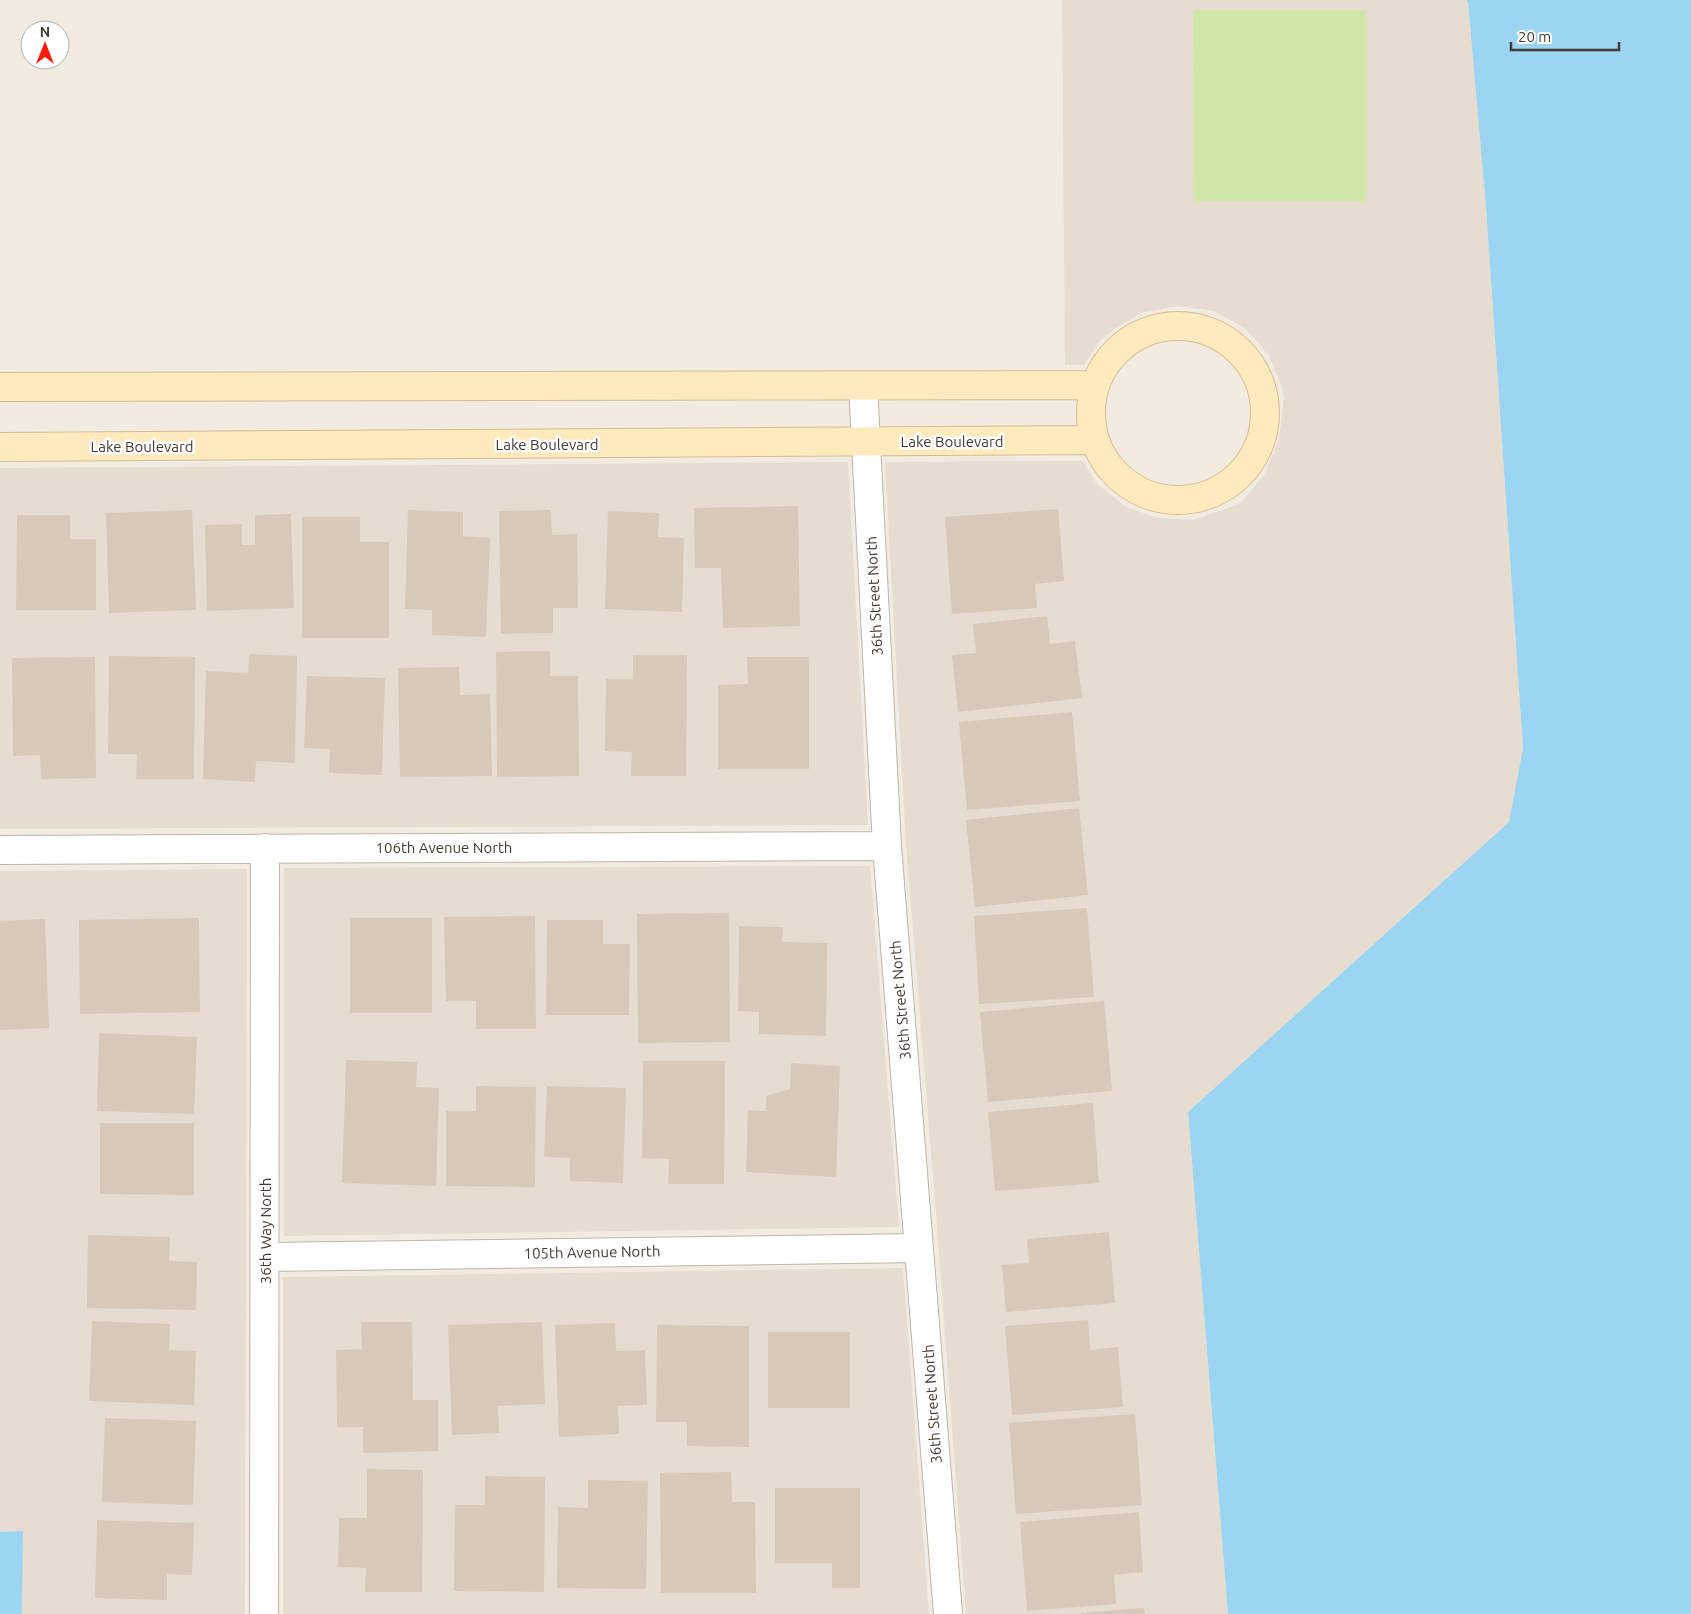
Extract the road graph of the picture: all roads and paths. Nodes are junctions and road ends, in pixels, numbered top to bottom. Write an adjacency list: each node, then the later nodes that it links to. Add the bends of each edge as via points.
1 (1093, 385): 2 (street); 4 (street); 4 (street, via 1110,359 1126,344 1151,331 1182,327 1211,332 1236,347 1253,365 1265,396 1262,431 1250,461 1229,487 1193,499 1164,498 1131,488 1109,468)
2 (863, 386): 3 (street); 5 (street, 36th Street North)
3 (0, 387)
4 (1093, 440): 5 (street, Lake Boulevard)
5 (866, 442): 6 (street, Lake Boulevard); 7 (street, 36th Street North)
6 (0, 447)
7 (887, 846): 8 (street, 106th Avenue North); 10 (street, 36th Street North)
8 (265, 848): 9 (street, 106th Avenue North); 11 (street, 36th Way North)
9 (0, 850)
10 (919, 1248): 11 (street, 105th Avenue North); 13 (street, 36th Street North)
11 (265, 1257): 12 (street, 36th Way North)
12 (264, 1614)
13 (948, 1614)

